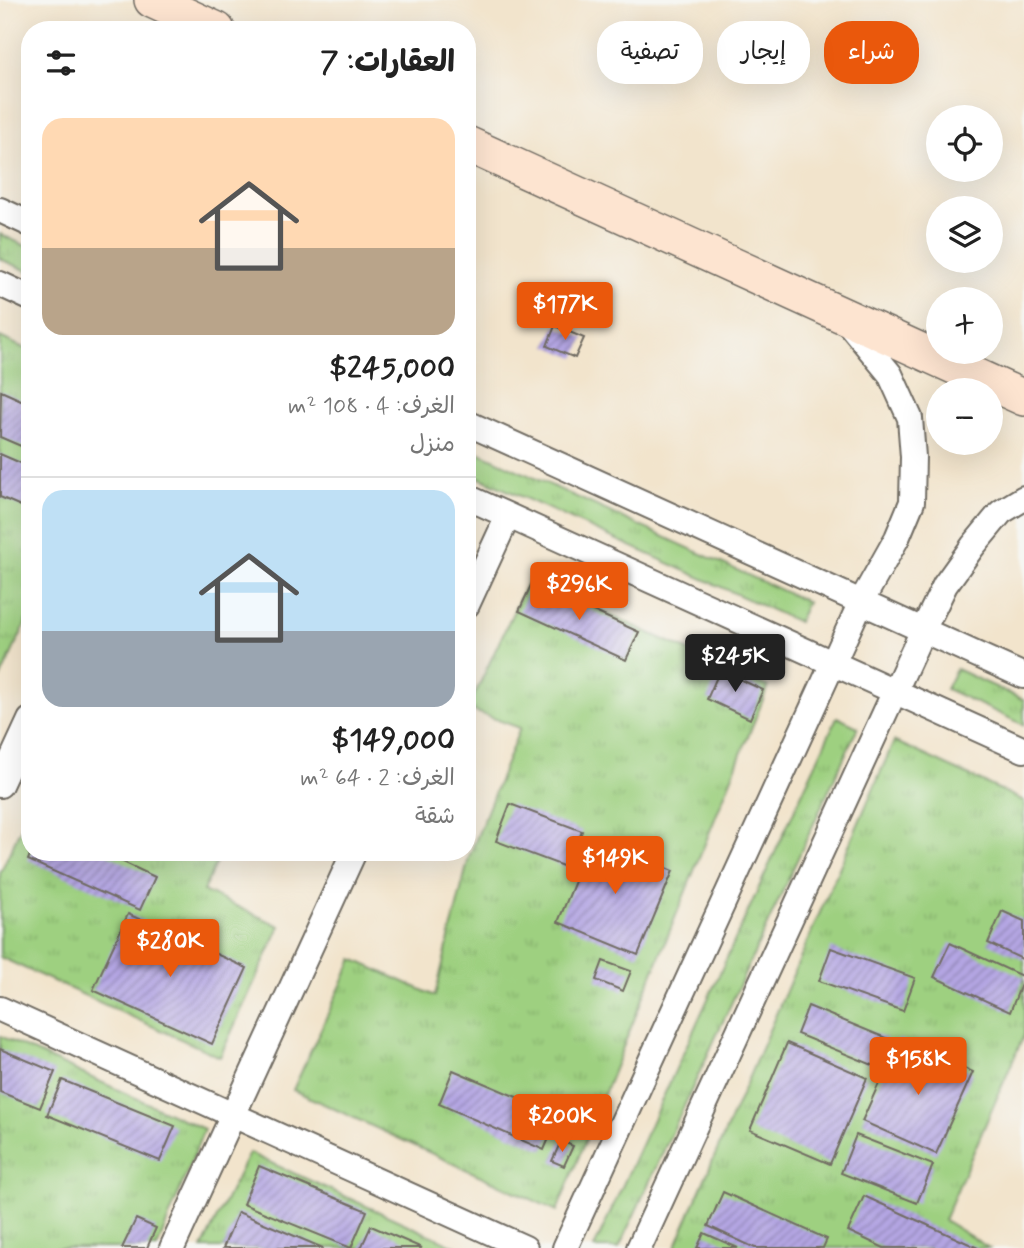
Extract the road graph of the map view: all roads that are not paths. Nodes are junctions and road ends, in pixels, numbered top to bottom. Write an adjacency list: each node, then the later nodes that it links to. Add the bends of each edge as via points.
1 (152, 0): 2 (main road)
2 (198, 21)
3 (476, 148): 8 (main road)
4 (0, 210): 5 (street)
5 (21, 220)
6 (0, 284): 7 (street)
7 (21, 294)
8 (843, 316): 9 (main road); 15 (street, via 890,374 910,418 913,457 912,502)
9 (1024, 398)
10 (476, 427): 15 (street)
11 (1024, 498): 16 (street, via 1000,512 973,546)
12 (476, 501): 13 (street)
13 (509, 516): 14 (street); 17 (street)
14 (476, 587)
15 (861, 602): 16 (street); 17 (street)
16 (923, 630): 18 (street); 19 (street)
17 (833, 663): 19 (street); 28 (street)
18 (1024, 676)
19 (895, 692): 21 (street); 29 (street)
20 (21, 740): 22 (street)
21 (1024, 750)
22 (0, 785)
23 (350, 861): 25 (street)
24 (0, 1009): 25 (street)
25 (233, 1115): 26 (street); 27 (street)
26 (172, 1248)
27 (525, 1248)
28 (565, 1248)
29 (639, 1248)

